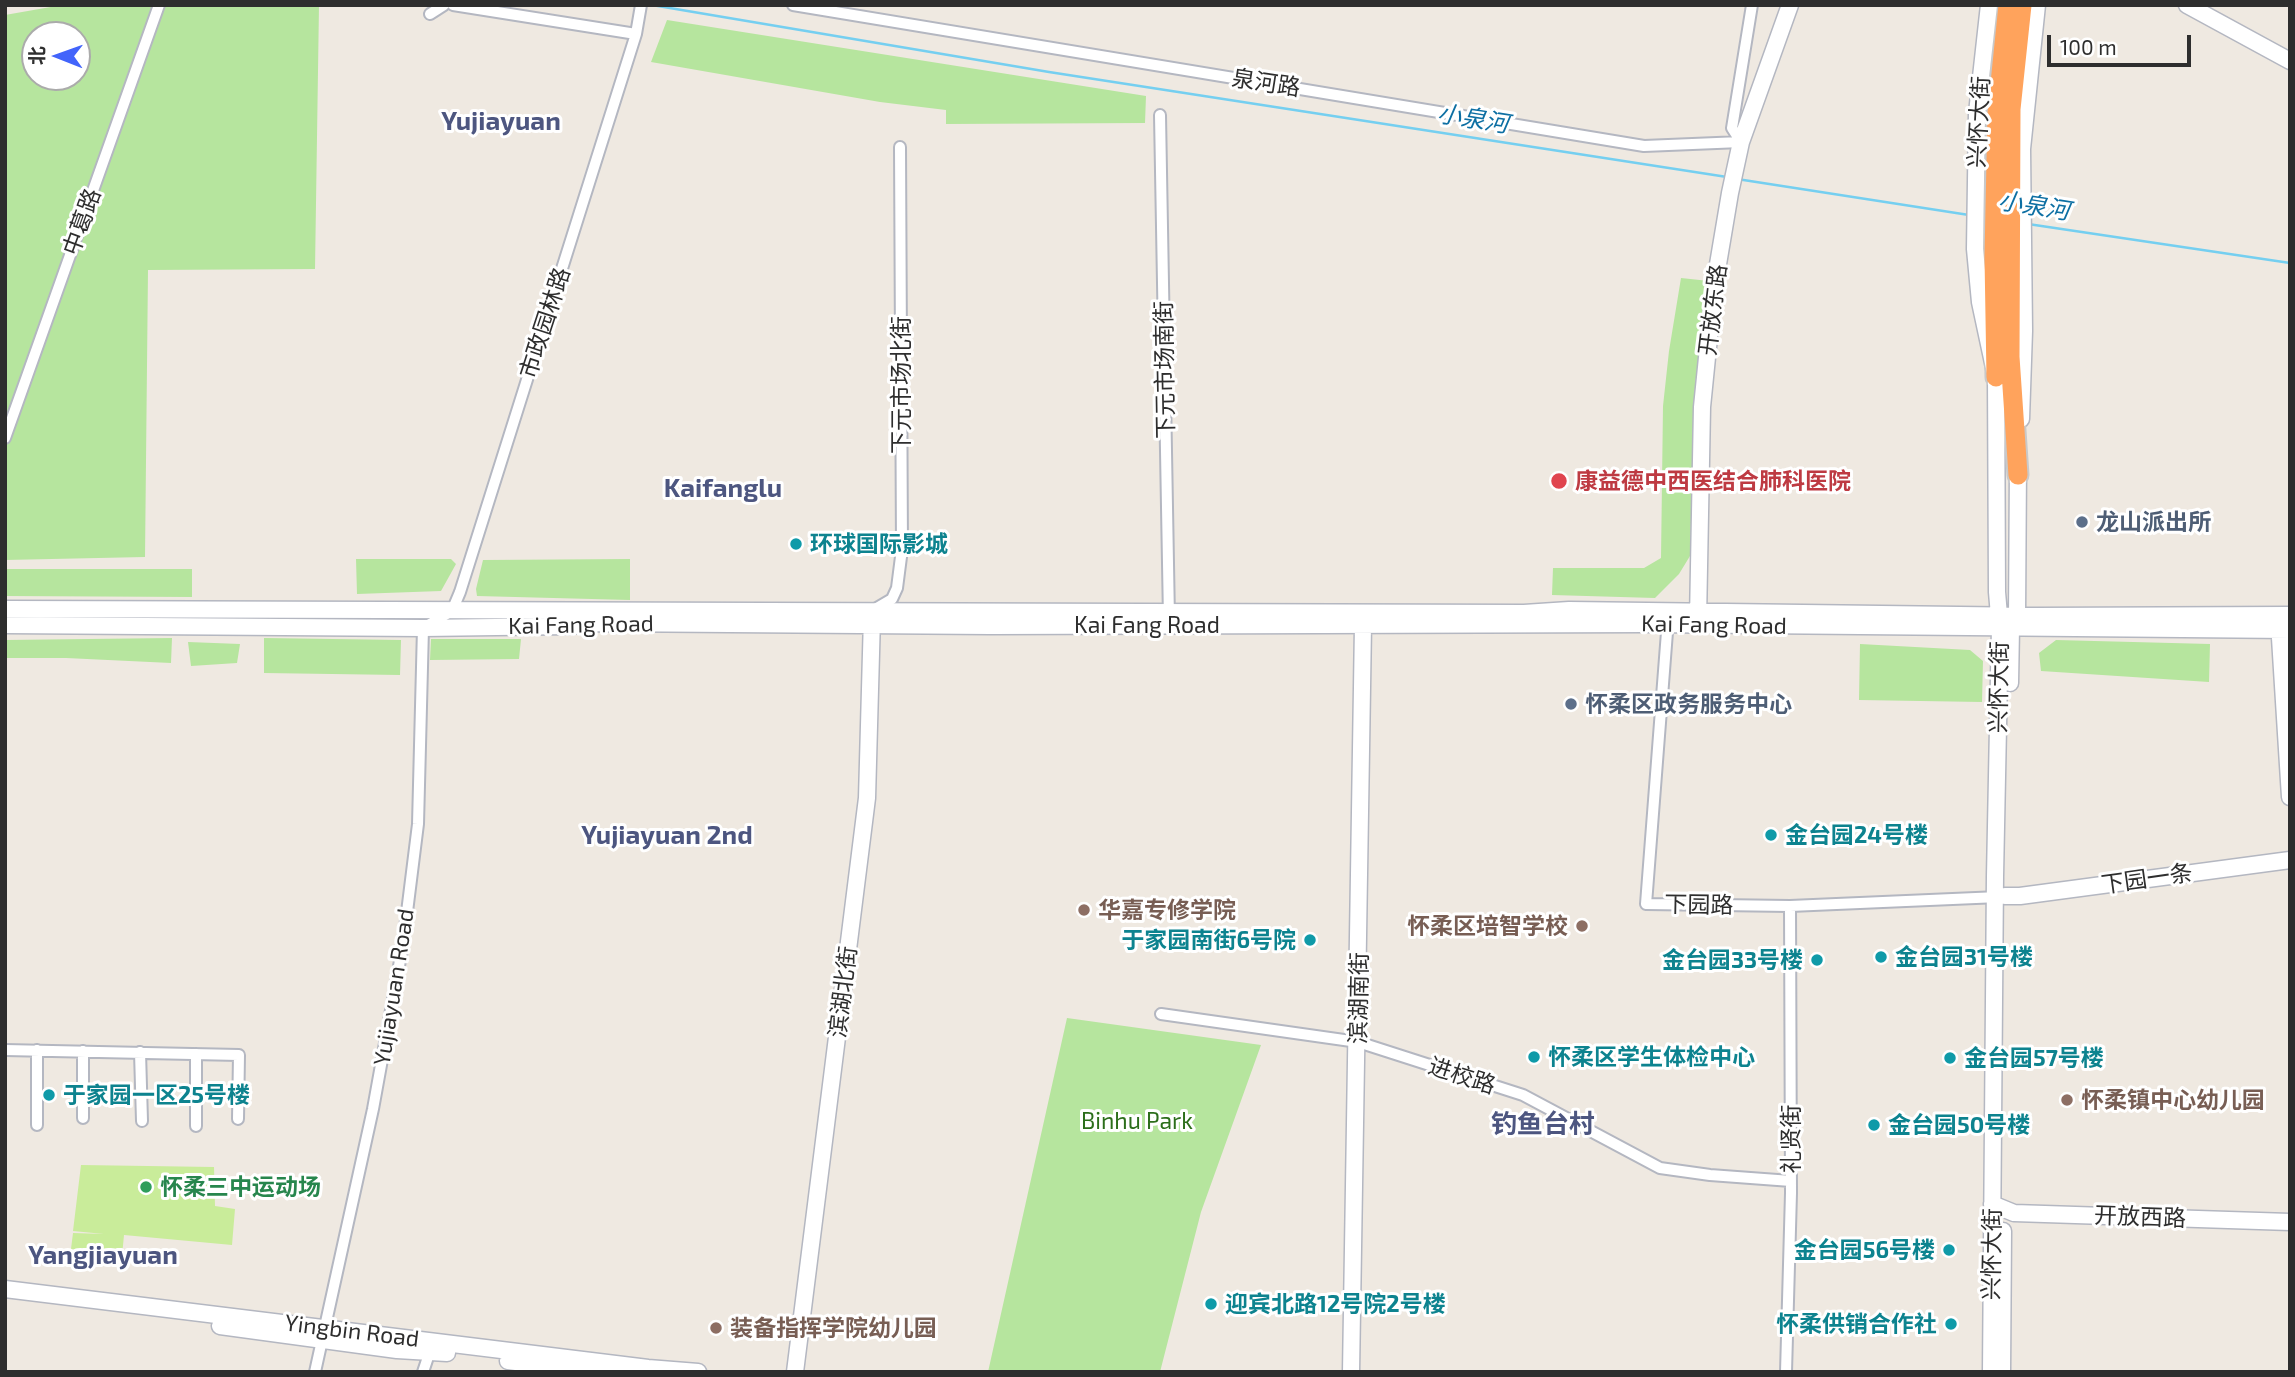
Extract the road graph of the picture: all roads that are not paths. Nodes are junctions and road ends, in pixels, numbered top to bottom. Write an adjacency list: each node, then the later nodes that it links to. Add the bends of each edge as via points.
1 (159, 5): 20 (street, 中葛路)
2 (444, 5): 13 (street)
3 (453, 5): 14 (street)
4 (793, 5): 18 (street, 泉河路, via 1644,146)
5 (1752, 5): 18 (street, via 1732,128)
6 (1790, 5): 18 (main road, 开放东路)
7 (1989, 5): 19 (main road, 兴怀大街, via 1978,113 1975,249 1980,302)
8 (2008, 5): 19 (highway, via 1997,113)
9 (2022, 5): 21 (highway, via 2011,123 2010,357)
10 (2037, 5): 21 (main road, 兴怀大街, via 2022,149 2024,378)
11 (2187, 5): 15 (main road)
12 (641, 9): 14 (street, 市政园林路)
13 (430, 14)
14 (636, 34): 23 (street, 市政园林路)
15 (2290, 61)
16 (1160, 115): 26 (street, 下元市场南街)
17 (900, 147): 25 (street, 下元市场北街, via 902,549 897,588)
18 (1739, 148): 27 (main road, 开放东路, via 1714,288 1702,407)
19 (1996, 377): 28 (main road, 兴怀大街)
20 (5, 438)
21 (2018, 475): 28 (main road, 兴怀大街)
22 (5, 609): 23 (main road, Kai Fang Road)
23 (452, 611): 25 (main road, Kai Fang Road); 32 (street)
24 (1668, 617): 26 (main road, Kai Fang Road, via 1569,610); 27 (main road, Kai Fang Road); 31 (main road, Kai Fang Road); 36 (street, 下园路, via 1646,904)
25 (872, 618): 26 (main road, Kai Fang Road); 32 (main road, Kai Fang Road); 60 (main road, 滨湖北街, via 867,798)
26 (1169, 618): 31 (main road, Kai Fang Road)
27 (1698, 618): 28 (main road, Kai Fang Road)
28 (2006, 621): 29 (main road, Kai Fang Road); 35 (main road, 兴怀大街)
29 (2284, 623): 33 (main road)
30 (5, 625): 32 (main road, Kai Fang Road)
31 (1363, 625): 38 (main road, 滨湖南街)
32 (423, 628): 54 (street, Yujiayuan Road, via 418,824 403,944)
33 (2290, 797)
34 (2290, 860): 35 (main road, 下园一条)
35 (2000, 897): 36 (street, 下园路); 50 (main road, 兴怀大街)
36 (1790, 906): 49 (street, 礼贤街)
37 (1161, 1014): 38 (street, 进校路)
38 (1358, 1042): 49 (street, 进校路, via 1522,1095 1660,1168); 61 (main road, 滨湖南街)
39 (5, 1050): 40 (street)
40 (37, 1050): 41 (street); 47 (street)
41 (83, 1051): 42 (street); 44 (street)
42 (140, 1052): 43 (street); 46 (street)
43 (196, 1054): 45 (street, via 239,1055); 48 (street)
44 (83, 1118)
45 (238, 1119)
46 (142, 1121)
47 (37, 1125)
48 (197, 1126)
49 (1791, 1181): 62 (street, 礼贤街)
50 (1998, 1207): 51 (main road, 开放西路, via 2014,1213); 63 (main road, 兴怀大街); 64 (main road, 兴怀大街)
51 (2290, 1222)
52 (5, 1289): 54 (main road, Yingbin Road)
53 (5, 1299): 54 (main road, Yingbin Road)
54 (324, 1334): 55 (main road, Yingbin Road, via 397,1350); 56 (street, Yujiayuan Road); 59 (main road, Yingbin Road)
55 (430, 1351): 57 (street); 58 (main road, Yingbin Road)
56 (315, 1372)
57 (423, 1372)
58 (595, 1372)
59 (698, 1372)
60 (795, 1372)
61 (1351, 1372)
62 (1786, 1372)
63 (1991, 1372)
64 (2002, 1372)

